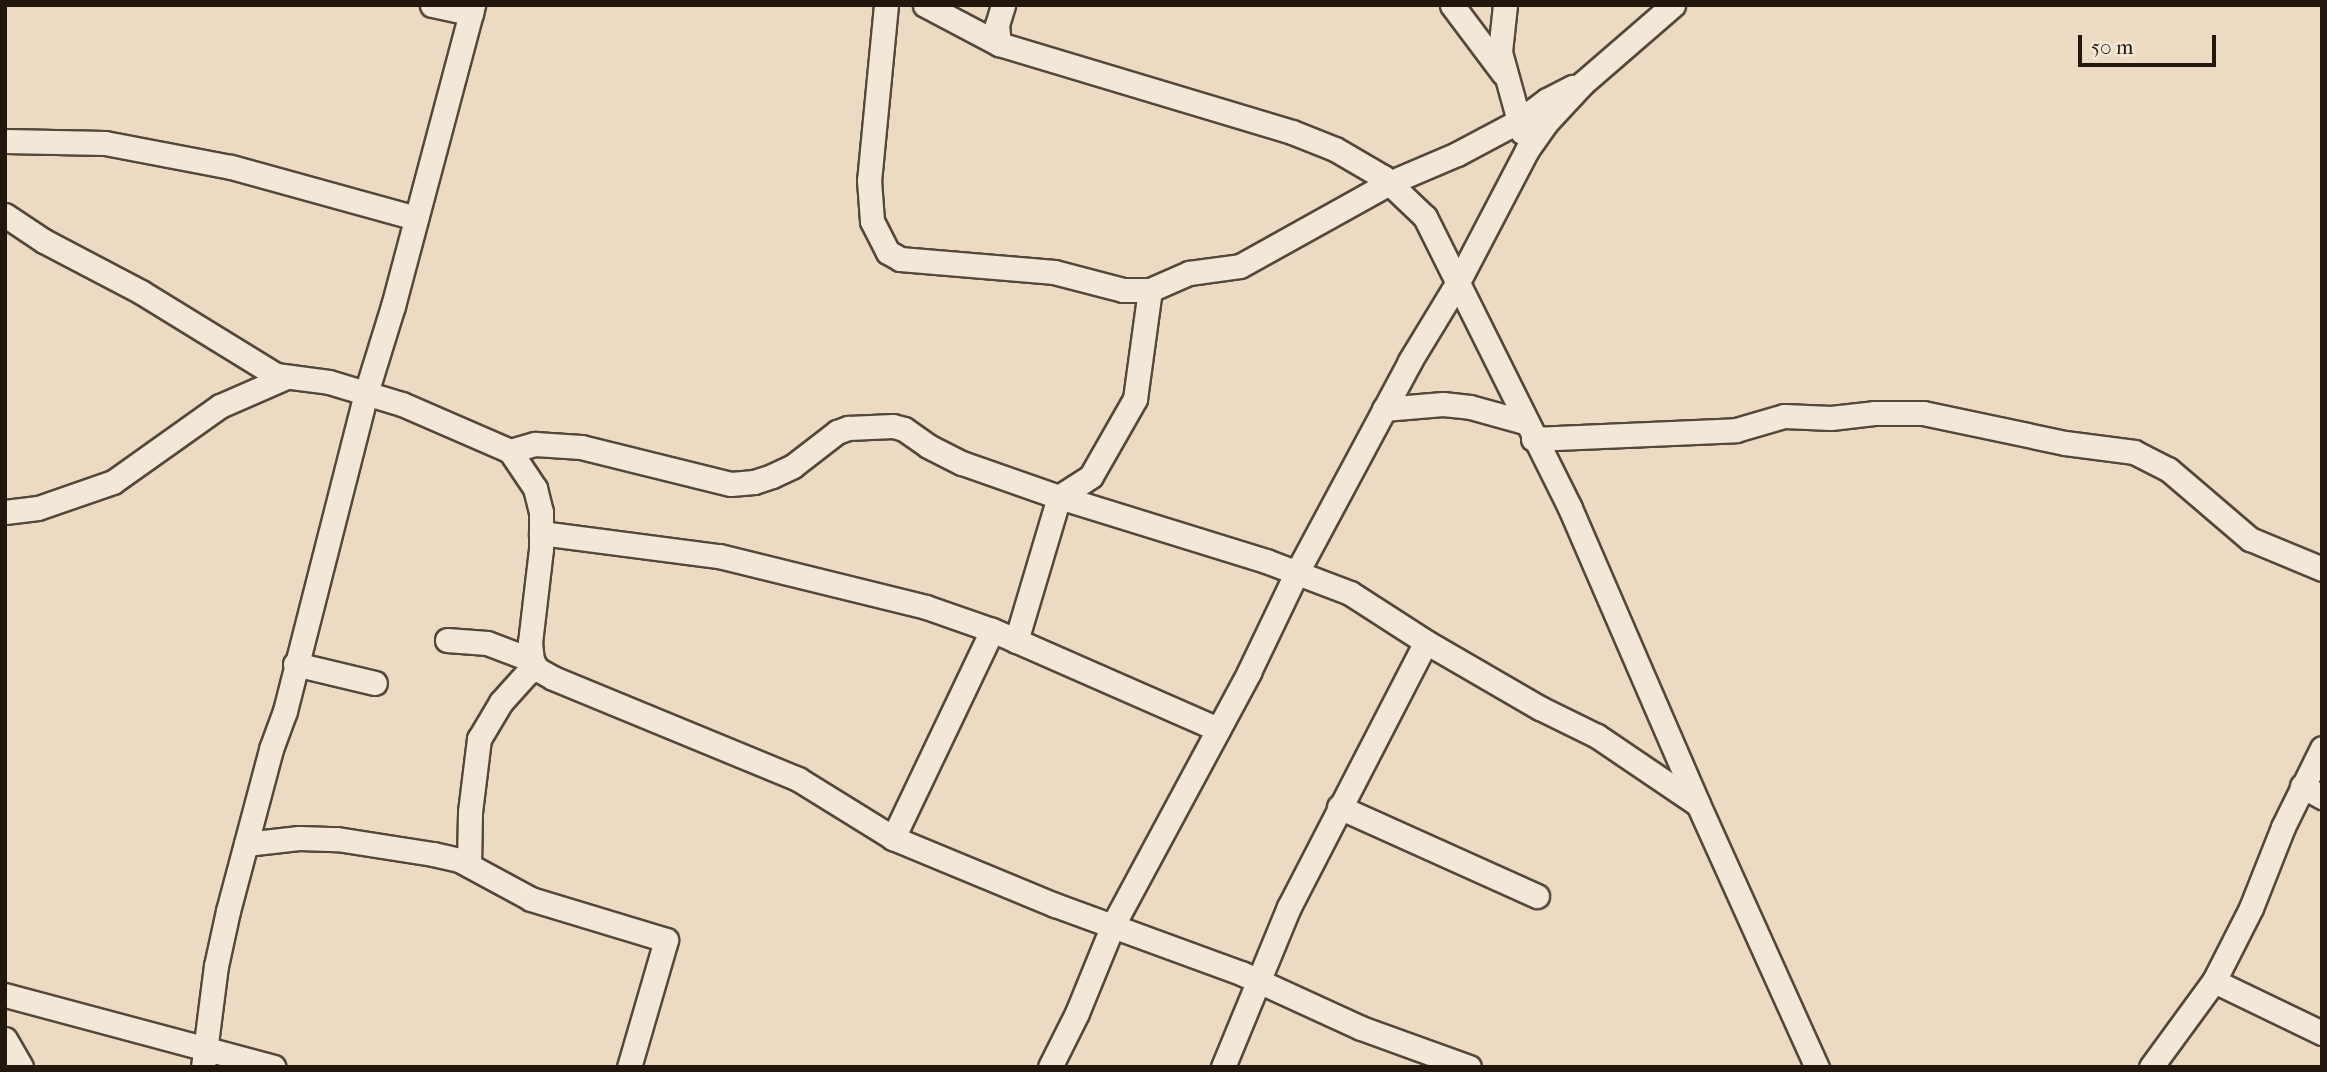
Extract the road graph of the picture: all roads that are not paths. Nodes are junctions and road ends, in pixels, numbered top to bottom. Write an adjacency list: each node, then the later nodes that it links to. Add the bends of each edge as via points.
1 (432, 5): 8 (street)
2 (886, 5): 19 (street, via 869,180 872,221 888,252 900,259 1054,272 1101,286)
3 (925, 5): 9 (street)
4 (1003, 5): 9 (street, via 997,25)
5 (1452, 5): 10 (street)
6 (1505, 5): 10 (street, via 1500,52)
7 (1673, 5): 11 (street)
8 (472, 9): 17 (street)
9 (999, 44): 15 (street, via 1292,132 1335,149)
10 (1505, 75): 12 (street)
11 (1583, 83): 12 (street); 14 (street)
12 (1518, 121): 14 (street); 15 (street)
13 (5, 141): 17 (street, via 105,143 231,167)
14 (1527, 150): 18 (street)
15 (1390, 183): 18 (street, via 1424,217); 19 (street, via 1246,264 1189,273)
16 (5, 215): 20 (street, via 44,242 141,292)
17 (416, 218): 21 (street)
18 (1458, 282): 22 (street); 23 (street)
19 (1150, 290): 25 (street, via 1135,399 1091,476)
20 (284, 378): 21 (street, via 329,382); 26 (street, via 220,406 113,482 38,508)
21 (366, 393): 24 (street); 34 (street)
22 (1384, 409): 23 (street, via 1443,404 1470,407); 29 (street)
23 (1529, 431): 28 (street, via 1736,430 1784,416 1923,413 2065,443 2134,452 2168,469 2249,538); 40 (street, via 1570,508)
24 (510, 451): 25 (street, via 535,444 581,447 731,484 754,482 793,466 837,432 893,426 962,463); 27 (street, via 535,488)
25 (1059, 497): 29 (street, via 1220,545); 32 (street)
26 (5, 512)
27 (541, 533): 30 (street, via 719,556 926,607); 35 (street, via 530,642)
28 (2322, 569)
29 (1296, 574): 33 (street, via 1350,593); 37 (street)
30 (992, 630): 32 (street); 42 (street)
31 (447, 640): 35 (street, via 487,643)
32 (1016, 641): 37 (street)
33 (1426, 642): 40 (street, via 1597,736); 41 (street)
34 (295, 664): 36 (street); 43 (street)
35 (535, 664): 42 (street, via 614,706 798,779); 44 (street, via 501,702 480,739 470,812)
36 (375, 683)
37 (1218, 729): 46 (street)
38 (2322, 748): 39 (street)
39 (2312, 791): 48 (street)
40 (1698, 804): 59 (street)
41 (1339, 807): 45 (street); 47 (street)
42 (893, 838): 46 (street)
43 (246, 844): 44 (street, via 337,839 433,854); 52 (street, via 216,966)
44 (469, 865): 55 (street, via 531,898 666,940)
45 (1537, 896)
46 (1113, 925): 47 (street); 56 (street)
47 (1256, 981): 57 (street); 58 (street, via 1361,1028)
48 (2214, 981): 50 (street); 60 (street)
49 (5, 995): 52 (street)
50 (2322, 1033)
51 (5, 1039): 53 (street)
52 (205, 1059): 54 (street)
53 (21, 1067)
54 (273, 1067)
55 (629, 1067)
56 (1049, 1067)
57 (1223, 1067)
58 (1469, 1067)
59 (1817, 1067)
60 (2151, 1067)

